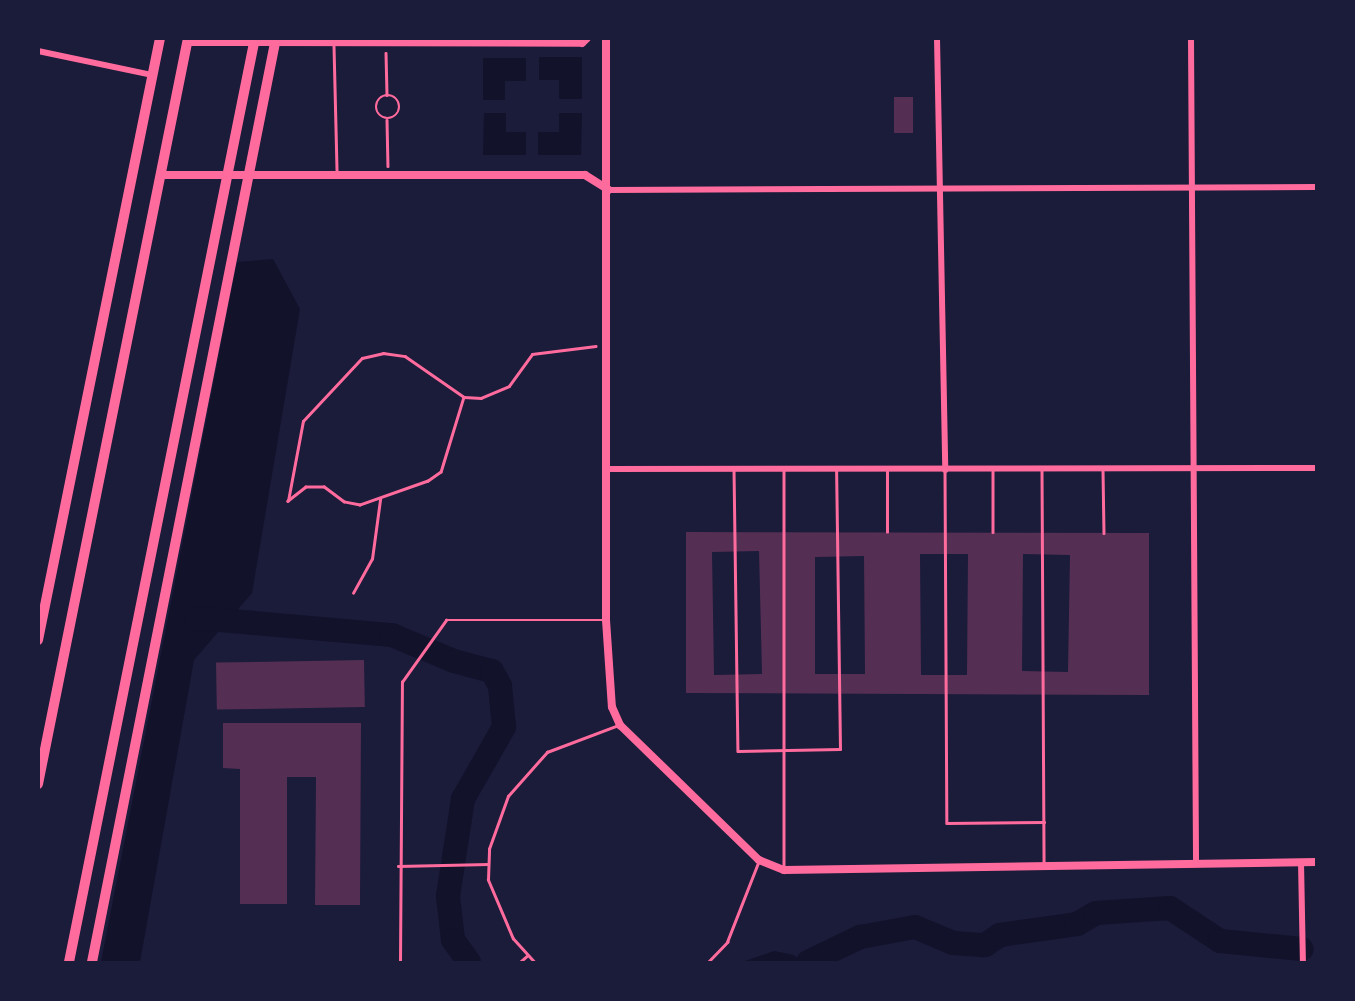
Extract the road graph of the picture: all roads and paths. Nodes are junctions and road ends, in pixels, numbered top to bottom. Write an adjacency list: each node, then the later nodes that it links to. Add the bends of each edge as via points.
1 (160, 38): 12 (main road)
2 (587, 38): 10 (street, via 582,43)
3 (606, 38): 23 (street)
4 (937, 38): 22 (street)
5 (1191, 38): 20 (street)
6 (188, 40): 7 (street); 15 (highway)
7 (255, 40): 8 (street); 16 (highway)
8 (276, 40): 9 (street); 17 (main road)
9 (333, 42): 10 (street); 18 (lane)
10 (386, 42): 13 (path)
11 (38, 51): 12 (street)
12 (152, 75): 43 (main road)
13 (387, 95): 14 (path, via 376,107); 14 (path, via 397,98 401,109)
14 (387, 120): 19 (path)
15 (161, 175): 16 (street); 46 (highway)
16 (228, 175): 17 (street); 57 (highway)
17 (249, 175): 18 (street); 58 (main road)
18 (337, 175): 19 (street)
19 (388, 175): 23 (street, via 585,175)
20 (1191, 187): 21 (street); 22 (street); 36 (street)
21 (1317, 187)
22 (939, 189): 23 (street); 32 (street)
23 (609, 190): 24 (street)
24 (609, 344): 25 (path, via 532,354 496,396); 27 (street)
25 (464, 397): 37 (path, via 441,472); 37 (path, via 405,356 383,353 362,358 303,421 288,501 306,487 324,487 344,502 360,505)
26 (1317, 468): 36 (street)
27 (609, 469): 28 (street); 42 (street)
28 (734, 469): 29 (street); 45 (lane, via 738,751)
29 (784, 470): 30 (street); 45 (lane)
30 (836, 470): 31 (street); 45 (lane, via 840,749)
31 (887, 470): 32 (street); 38 (lane)
32 (946, 470): 33 (street); 47 (lane, via 947,823)
33 (993, 470): 34 (street); 39 (lane)
34 (1042, 470): 35 (street); 47 (lane)
35 (1103, 470): 36 (street); 40 (lane)
36 (1194, 470): 49 (street)
37 (380, 500): 41 (path, via 373,559)
38 (887, 532)
39 (993, 532)
40 (1104, 533)
41 (354, 593)
42 (606, 620): 44 (street, via 612,707); 53 (lane, via 446,620 402,682)
43 (38, 640)
44 (620, 725): 48 (street); 52 (lane, via 547,752 508,796)
45 (784, 750): 55 (lane)
46 (38, 784)
47 (1044, 822): 54 (lane)
48 (759, 860): 55 (street); 62 (lane, via 727,942)
49 (1196, 862): 50 (street); 54 (street)
50 (1301, 862): 51 (street); 63 (street)
51 (1317, 862)
52 (488, 864): 53 (lane); 56 (lane, via 499,914)
53 (398, 866): 59 (lane)
54 (1044, 866): 55 (street)
55 (784, 870)
56 (527, 956): 60 (lane); 61 (lane)
57 (69, 962)
58 (92, 962)
59 (400, 962)
60 (520, 962)
61 (534, 962)
62 (708, 962)
63 (1303, 962)

